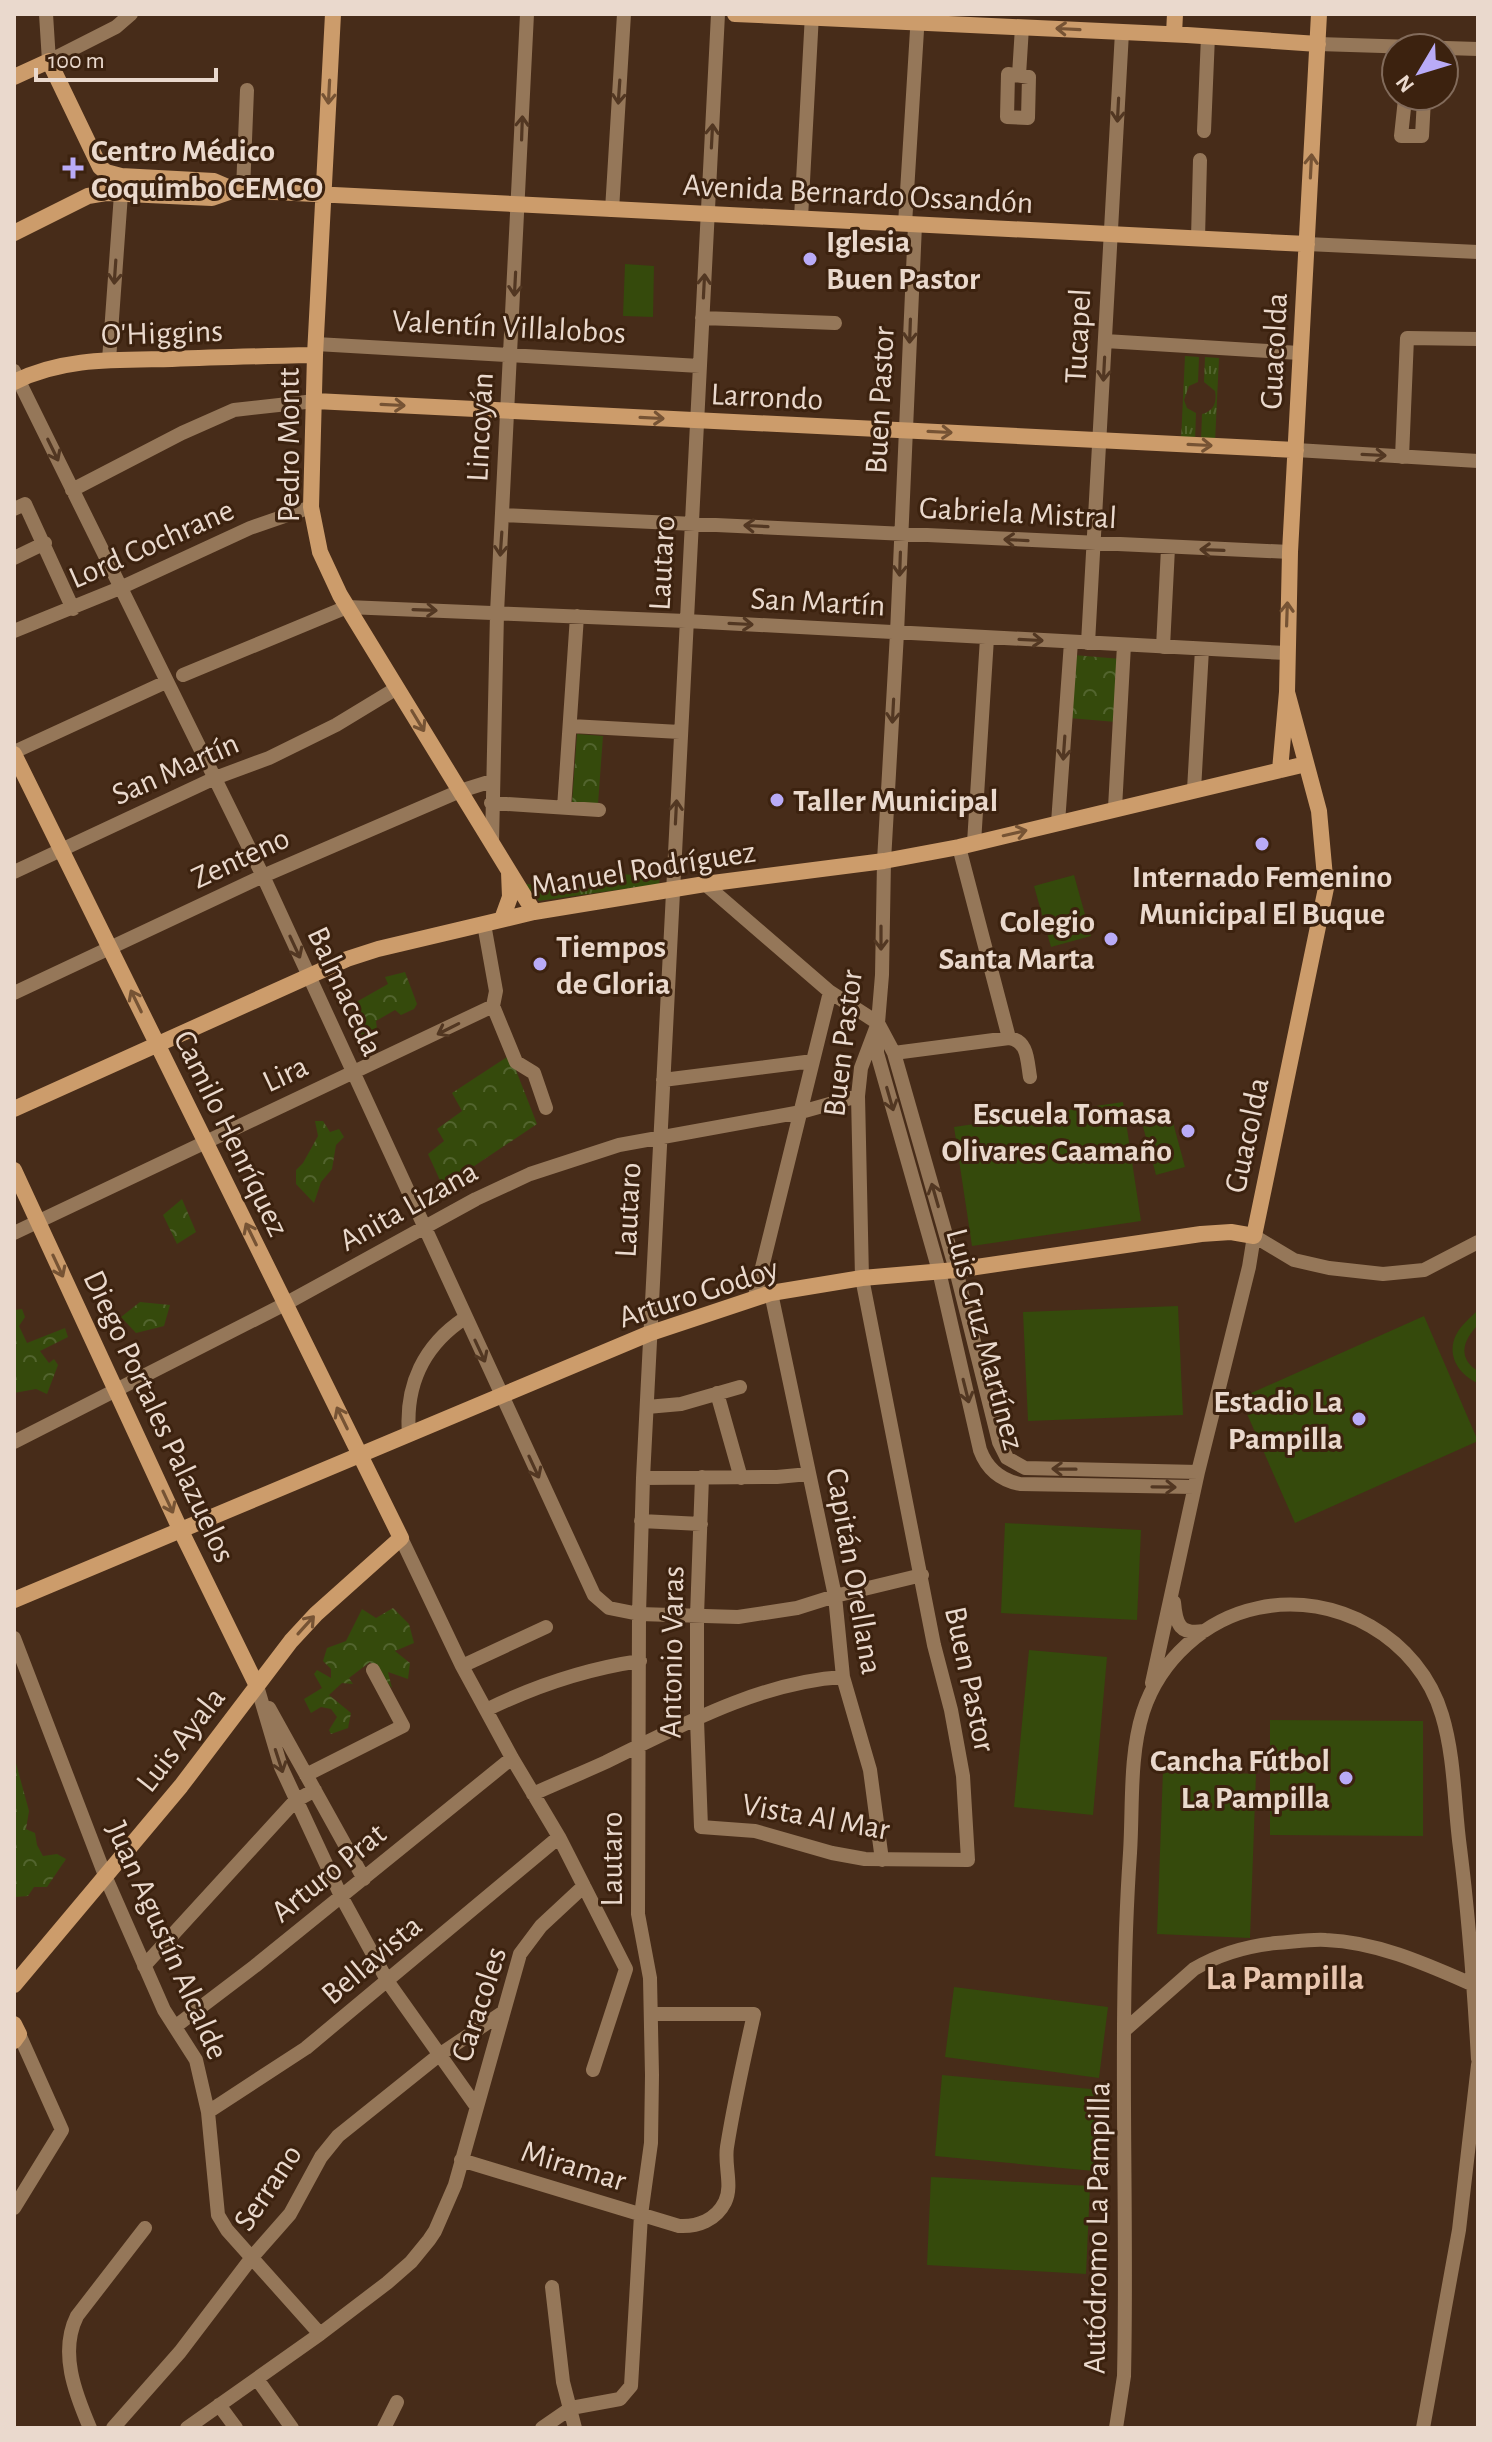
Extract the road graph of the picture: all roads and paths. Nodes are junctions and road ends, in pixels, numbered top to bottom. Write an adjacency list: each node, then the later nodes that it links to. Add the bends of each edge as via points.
1 (46, 14): 18 (street)
2 (131, 14): 18 (street)
3 (333, 14): 26 (street, Pedro Montt, one-way to 26)
4 (527, 14): 27 (street, Lincoyán, one-way to 4)
5 (624, 14): 28 (street, one-way to 28)
6 (718, 14): 29 (street, Lautaro, one-way to 6)
7 (735, 14): 10 (street)
8 (1175, 14): 14 (street)
9 (1319, 14): 16 (street, Guacolda)
10 (812, 16): 11 (street); 30 (street)
11 (918, 18): 12 (street); 31 (street, Buen Pastor)
12 (1022, 27): 13 (street, one-way to 12); 19 (street)
13 (1122, 32): 14 (street); 33 (street, Tucapel, one-way to 33)
14 (1174, 34): 15 (street)
15 (1208, 36): 16 (street); 22 (street)
16 (1318, 44): 17 (street); 35 (street, Guacolda, one-way to 16)
17 (1380, 46)
18 (49, 61): 20 (street); 24 (street, Avenida Bernardo Ossandón, via 106,172 214,181)
19 (1019, 75)
20 (14, 77)
21 (247, 90): 24 (street)
22 (1204, 131)
23 (1200, 160): 34 (street)
24 (239, 190): 25 (street, Avenida Bernardo Ossandón, via 212,198); 26 (street, Avenida Bernardo Ossandón)
25 (121, 194): 32 (street, Avenida Bernardo Ossandón, via 88,196); 44 (street, one-way to 44)
26 (324, 195): 27 (street, Avenida Bernardo Ossandón); 41 (street, Pedro Montt)
27 (519, 206): 28 (street, Avenida Bernardo Ossandón); 43 (street, Lincoyán, one-way to 43)
28 (612, 210): 29 (street, Avenida Bernardo Ossandón)
29 (707, 214): 30 (street, Avenida Bernardo Ossandón); 37 (street, Lautaro, one-way to 29)
30 (801, 218): 31 (street, Avenida Bernardo Ossandón)
31 (910, 224): 33 (street, Avenida Bernardo Ossandón); 50 (street, Buen Pastor, one-way to 50)
32 (14, 233)
33 (1111, 234): 34 (street, Avenida Bernardo Ossandón); 40 (street, Tucapel)
34 (1198, 238): 35 (street, Avenida Bernardo Ossandón)
35 (1307, 244): 36 (street, Avenida Bernardo Ossandón); 42 (street, Guacolda)
36 (1478, 252)
37 (702, 318): 38 (street); 45 (street, Lautaro)
38 (835, 323)
39 (1478, 339): 53 (street, via 1407,338)
40 (1105, 341): 42 (street); 51 (street, Tucapel, one-way to 51)
41 (316, 349): 43 (street, Valentín Villalobos); 44 (street, O'Higgins); 47 (street, Pedro Montt)
42 (1300, 353): 52 (street, Guacolda)
43 (511, 354): 45 (street, Valentín Villalobos); 48 (street, Lincoyán)
44 (109, 360): 46 (street, O'Higgins, via 62,364)
45 (700, 366): 49 (street, Lautaro)
46 (16, 378): 55 (street, Balmaceda, one-way to 55)
47 (315, 401): 48 (street, Larrondo, one-way to 48); 55 (street, Larrondo, via 234,410); 57 (street, Pedro Montt)
48 (507, 410): 49 (street, Larrondo, one-way to 49); 58 (street, Lincoyán)
49 (697, 420): 50 (street, Larrondo); 59 (street, Lautaro)
50 (906, 430): 51 (street, Larrondo, one-way to 51); 60 (street, Buen Pastor)
51 (1100, 440): 52 (street, Larrondo, one-way to 52); 62 (street, Tucapel)
52 (1296, 450): 53 (street, Larrondo, one-way to 53); 64 (street, Guacolda)
53 (1402, 457): 54 (street, Larrondo)
54 (1478, 461)
55 (72, 490): 66 (street, Balmaceda)
56 (19, 506): 61 (street)
57 (311, 507): 66 (street, Lord Cochrane, via 250,528); 67 (street, Pedro Montt, via 320,552)
58 (503, 515): 59 (street, Gabriela Mistral); 69 (street, Lincoyán, one-way to 69)
59 (691, 522): 60 (street, Gabriela Mistral, one-way to 59); 71 (street, Lautaro)
60 (901, 534): 62 (street, Gabriela Mistral, one-way to 60); 73 (street, Buen Pastor, one-way to 73)
61 (45, 543): 65 (street); 68 (street)
62 (1093, 545): 63 (street, Gabriela Mistral); 76 (street, Tucapel)
63 (1168, 548): 64 (street, Gabriela Mistral, one-way to 63); 78 (street)
64 (1290, 552): 80 (street, Guacolda, one-way to 64)
65 (14, 558)
66 (120, 588): 68 (street, Lord Cochrane); 82 (street, Balmaceda)
67 (347, 607): 69 (street, San Martín, one-way to 69); 81 (street); 83 (street, Pedro Montt)
68 (73, 609): 72 (street, Lord Cochrane)
69 (497, 613): 70 (street, San Martín); 91 (street, Lincoyán)
70 (577, 616): 71 (street, San Martín); 85 (street)
71 (686, 621): 73 (street, San Martín, one-way to 73); 86 (street, Lautaro)
72 (14, 631)
73 (897, 633): 74 (street, San Martín); 102 (street, Buen Pastor, one-way to 102)
74 (987, 638): 75 (street, San Martín, one-way to 75); 100 (street)
75 (1071, 642): 76 (street, San Martín); 98 (street, one-way to 98)
76 (1088, 643): 77 (street, San Martín)
77 (1124, 645): 78 (street, San Martín); 96 (street)
78 (1163, 647): 79 (street, San Martín)
79 (1202, 649): 80 (street, San Martín); 92 (street)
80 (1286, 653): 84 (street, Guacolda)
81 (183, 675)
82 (166, 682): 87 (street); 90 (street, Balmaceda)
83 (397, 688): 90 (street, San Martín, via 322,732); 93 (street, Pedro Montt, one-way to 93)
84 (1287, 692): 88 (street, Guacolda); 89 (street, Guacolda)
85 (571, 726): 86 (street); 95 (street)
86 (680, 732): 107 (street, Lautaro, one-way to 86)
87 (14, 753): 101 (street, Camilo Henríquez)
88 (1306, 764): 89 (street, Manuel Rodríguez); 134 (street, Guacolda, via 1321,824 1326,888)
89 (1280, 770): 92 (street, Manuel Rodríguez)
90 (215, 778): 101 (street, San Martín); 105 (street, Balmaceda)
91 (492, 781): 93 (street, Zenteno); 94 (street, Lincoyán)
92 (1194, 790): 96 (street, Manuel Rodríguez)
93 (460, 791): 99 (street, Pedro Montt); 105 (street, Zenteno)
94 (491, 803): 95 (street); 99 (street, Lincoyán)
95 (564, 808): 97 (street)
96 (1115, 808): 98 (street, Manuel Rodríguez)
97 (599, 810)
98 (1058, 823): 100 (street, Manuel Rodríguez, one-way to 98)
99 (492, 843): 103 (street, Pedro Montt)
100 (967, 845): 102 (street, Manuel Rodríguez); 117 (street)
101 (62, 850): 104 (street, San Martín); 111 (street, Camilo Henríquez)
102 (884, 861): 106 (street, Manuel Rodríguez); 116 (street, Buen Pastor, one-way to 116)
103 (509, 871): 108 (street, Pedro Montt); 109 (street, via 510,897)
104 (14, 872)
105 (263, 876): 111 (street, Zenteno); 112 (street, Balmaceda, one-way to 112)
106 (705, 884): 107 (street, Manuel Rodríguez); 113 (street, Luis Cruz Martínez)
107 (672, 890): 108 (street, Manuel Rodríguez); 123 (street, Lautaro)
108 (534, 912): 109 (street, Manuel Rodríguez)
109 (502, 919): 110 (street, Manuel Rodríguez)
110 (484, 924): 112 (street, Manuel Rodríguez, via 378,949); 115 (street, via 496,991)
111 (110, 948): 114 (street, Zenteno); 118 (street, Camilo Henríquez, one-way to 111)
112 (308, 976): 118 (street, Manuel Rodríguez); 121 (street, Balmaceda)
113 (830, 992): 116 (street, Luis Cruz Martínez); 120 (street, Capitán Orellana)
114 (14, 993)
115 (493, 1006): 121 (street, Lira, one-way to 121); 125 (street, via 516,1062 534,1073)
116 (878, 1023): 119 (street, Luis Cruz Martínez); 124 (street, Buen Pastor, via 863,1061); 137 (street, Luis Cruz Martínez, one-way to 137, via 877,1053)
117 (1009, 1038): 119 (street); 122 (street, via 1024,1046)
118 (157, 1045): 126 (street, Manuel Rodríguez); 129 (street, Camilo Henríquez)
119 (894, 1053): 136 (street, Luis Cruz Martínez, one-way to 119)
120 (813, 1061): 123 (street); 127 (street, Capitán Orellana)
121 (353, 1073): 129 (street, Lira); 132 (street, Balmaceda)
122 (1030, 1077)
123 (663, 1080): 128 (street, Lautaro)
124 (858, 1096): 127 (street, Anita Lizana); 138 (street, Buen Pastor)
125 (546, 1108)
126 (14, 1109)
127 (801, 1112): 128 (street, Anita Lizana); 139 (street, Capitán Orellana)
128 (659, 1137): 132 (street, Anita Lizana, via 530,1174); 142 (street, Lautaro)
129 (205, 1140): 131 (street, Lira); 140 (street, Camilo Henríquez, one-way to 129)
130 (14, 1170): 131 (street, Diego Portales Palazuelos)
131 (38, 1221): 133 (street, Lira); 144 (street, Diego Portales Palazuelos, one-way to 144)
132 (424, 1229): 140 (street, Anita Lizana); 141 (street, Balmaceda)
133 (14, 1233)
134 (1254, 1236): 135 (street, Arturo Godoy, via 1294,1260 1383,1274 1424,1270); 136 (street, Arturo Godoy, via 1201,1234); 151 (street, Guacolda)
135 (1478, 1242)
136 (956, 1270): 137 (street, Arturo Godoy); 151 (street, Luis Cruz Martínez, one-way to 136, via 1025,1468 1013,1463 1001,1448)
137 (939, 1271): 138 (street, Arturo Godoy); 156 (street, Luis Cruz Martínez, one-way to 156, via 980,1450 998,1476 1020,1484)
138 (862, 1278): 139 (street, Arturo Godoy); 161 (street, Buen Pastor)
139 (763, 1294): 142 (street, Arturo Godoy); 152 (street, Capitán Orellana)
140 (285, 1304): 144 (street, Anita Lizana); 150 (street, Camilo Henríquez, one-way to 140)
141 (465, 1318): 146 (street, Balmaceda, one-way to 146); 148 (street, via 422,1362 411,1389)
142 (648, 1334): 146 (street, Arturo Godoy); 147 (street, Lautaro)
143 (740, 1387): 145 (street)
144 (116, 1390): 149 (street, Anita Lizana); 159 (street, Diego Portales Palazuelos, one-way to 159)
145 (717, 1393): 147 (street); 155 (street)
146 (501, 1396): 148 (street, Arturo Godoy); 165 (street, Balmaceda, one-way to 165, via 594,1595 609,1608)
147 (647, 1407): 154 (street, Lautaro)
148 (409, 1434): 150 (street, Arturo Godoy)
149 (14, 1442)
150 (360, 1454): 159 (street, Arturo Godoy); 160 (street, Camilo Henríquez)
151 (1198, 1472): 156 (street, Guacolda)
152 (809, 1474): 155 (street); 163 (street, Capitán Orellana)
153 (702, 1477): 154 (street); 155 (street); 158 (street, Antonio Varas)
154 (643, 1478): 157 (street, Lautaro)
155 (741, 1478)
156 (1194, 1487): 162 (street, Guacolda)
157 (641, 1521): 158 (street); 165 (street, Lautaro)
158 (701, 1524): 166 (street, Antonio Varas)
159 (180, 1529): 164 (street, Arturo Godoy); 174 (street, Diego Portales Palazuelos)
160 (401, 1538): 171 (street); 174 (street, Luis Ayala, one-way to 160, via 316,1614)
161 (922, 1575): 163 (street); 187 (street, Buen Pastor, via 963,1776)
162 (1173, 1588): 168 (street, Guacolda, via 1178,1623 1191,1633); 175 (street, Guacolda)
163 (835, 1596): 166 (street, via 778,1612); 173 (street, Capitán Orellana)
164 (14, 1600)
165 (639, 1614): 166 (street); 170 (street, Lautaro)
166 (697, 1616): 177 (street, Antonio Varas)
167 (546, 1627): 171 (street)
168 (1205, 1631): 175 (street, Autódromo La Pampilla, via 1171,1661); 195 (street, Autódromo La Pampilla, via 1254,1609 1318,1606 1363,1621 1413,1661 1437,1702 1450,1753)
169 (14, 1638): 188 (street, Juan Agustín Alcalde)
170 (640, 1661): 176 (street, via 560,1679); 178 (street, Lautaro)
171 (462, 1666): 176 (street)
172 (373, 1670): 180 (street, via 403,1726)
173 (843, 1677): 177 (street, via 795,1683); 186 (street, Capitán Orellana, via 870,1770)
174 (257, 1686): 180 (street, Diego Portales Palazuelos); 183 (street, Diego Portales Palazuelos, one-way to 183); 188 (street, Luis Ayala)
175 (1148, 1699): 199 (street, Autódromo La Pampilla, via 1135,1757 1126,1903)
176 (486, 1710): 179 (street)
177 (697, 1720): 178 (street); 184 (street, Antonio Varas)
178 (640, 1744): 182 (street); 197 (street, Lautaro, via 638,1914)
179 (512, 1758): 182 (street); 189 (street, Arturo Prat)
180 (306, 1775): 181 (street, Diego Portales Palazuelos)
181 (315, 1790): 183 (street); 189 (street, Diego Portales Palazuelos)
182 (533, 1794): 185 (street)
183 (295, 1801): 191 (street, Diego Portales Palazuelos); 192 (street)
184 (701, 1827): 186 (street, Vista Al Mar, via 755,1831 832,1853)
185 (559, 1837): 190 (street); 193 (street, Bellavista)
186 (882, 1860): 187 (street, Vista Al Mar)
187 (968, 1860)
188 (106, 1878): 192 (street, Juan Agustín Alcalde); 194 (street, Luis Ayala)
189 (364, 1879): 191 (street, Arturo Prat)
190 (584, 1886): 196 (street, Caracoles, via 526,1944); 203 (street, via 626,1969)
191 (341, 1896): 193 (street, Diego Portales Palazuelos); 198 (street, Arturo Prat)
192 (144, 1966): 198 (street, Juan Agustín Alcalde)
193 (388, 1982): 201 (street, Diego Portales Palazuelos); 205 (street, Bellavista, via 306,2048)
194 (14, 1985)
195 (1474, 1985): 199 (street, via 1402,1956 1346,1942 1265,1944 1194,1969); 202 (street, Autódromo La Pampilla)
196 (502, 2013): 201 (street, Serrano); 204 (street, Caracoles)
197 (652, 2014): 208 (street, Lautaro, via 651,2143); 208 (street, Miramar, via 754,2014 726,2151 726,2201 704,2222 688,2226)
198 (176, 2026): 205 (street, Juan Agustín Alcalde, via 196,2060)
199 (1126, 2029): 225 (street, Autódromo La Pampilla, via 1124,2376)
200 (16, 2033): 207 (street, via 62,2130)
201 (439, 2055): 204 (street, Diego Portales Palazuelos); 210 (street, Serrano, via 338,2136 290,2214)
202 (1478, 2062): 226 (street, Autódromo La Pampilla, via 1459,2230)
203 (593, 2070)
204 (476, 2106): 206 (street, Caracoles)
205 (208, 2112): 210 (street, Juan Agustín Alcalde, via 218,2215)
206 (461, 2160): 208 (street, Miramar); 212 (street, Caracoles, via 447,2206 420,2251)
207 (14, 2208)
208 (641, 2215): 216 (street, Lautaro, via 632,2382 616,2400)
209 (145, 2228): 217 (street, via 70,2330 72,2374)
210 (253, 2256): 212 (street, Juan Agustín Alcalde); 218 (street, Serrano, via 189,2341)
211 (552, 2287): 216 (street)
212 (320, 2334): 213 (street, Caracoles)
213 (257, 2379): 215 (street, Caracoles); 221 (street)
214 (397, 2402): 222 (street)
215 (219, 2405): 219 (street, Caracoles); 220 (street)
216 (571, 2408): 223 (street); 224 (street)
217 (90, 2428)
218 (113, 2428)
219 (187, 2428)
220 (236, 2428)
221 (292, 2428)
222 (384, 2428)
223 (542, 2428)
224 (575, 2428)
225 (1116, 2428)
226 (1423, 2428)

